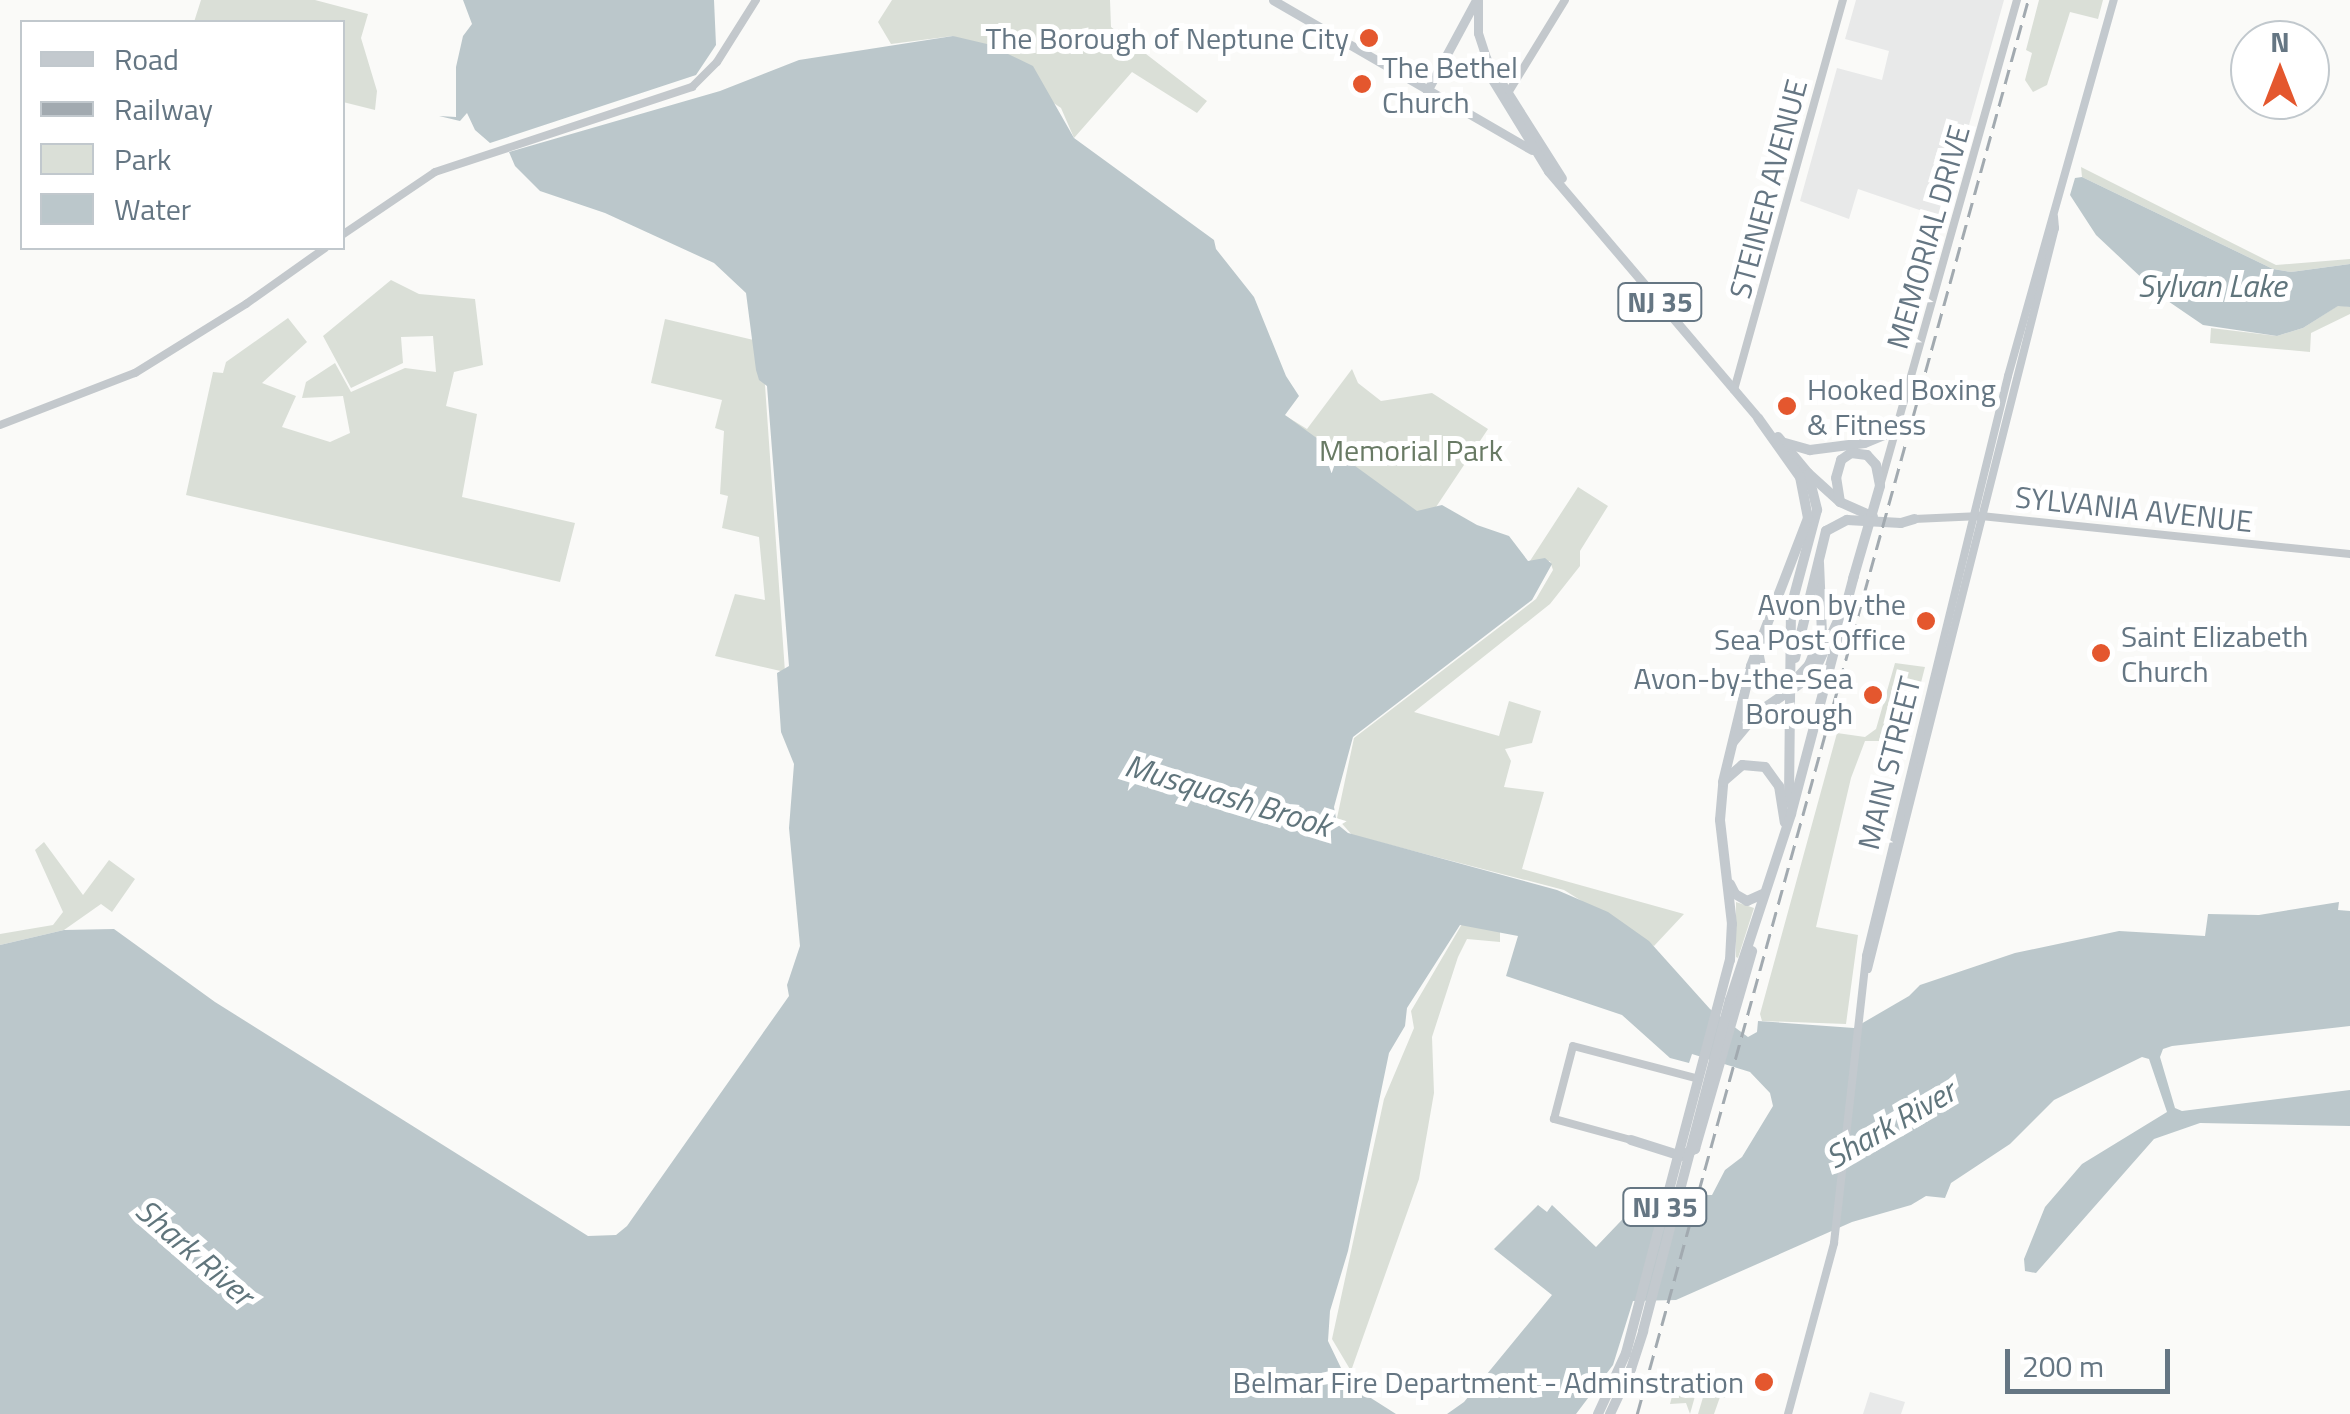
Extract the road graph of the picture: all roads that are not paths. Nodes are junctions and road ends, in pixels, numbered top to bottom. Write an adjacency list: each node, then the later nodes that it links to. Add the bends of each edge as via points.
1 (756, 0): 16 (street, via 698,83 427,176)
2 (1274, 0): 11 (main road)
3 (1477, 0): 8 (main road); 9 (main road, NJ 35)
4 (1566, 0): 12 (street)
5 (1843, 0): 18 (street, STEINER AVENUE)
6 (2018, 0): 20 (street, MEMORIAL DRIVE)
7 (2114, 0): 26 (main road, MAIN STREET, via 2045,238)
8 (1457, 34): 9 (main road); 11 (main road)
9 (1478, 34): 10 (main road, NJ 35)
10 (1486, 58): 12 (main road, NJ 35); 14 (main road, NJ 35)
11 (1427, 91): 13 (main road)
12 (1508, 93): 15 (main road, NJ 35)
13 (1508, 138): 14 (main road); 15 (main road)
14 (1535, 152): 15 (main road)
15 (1552, 171): 18 (main road, NJ 35)
16 (345, 232)
17 (321, 250): 21 (street, via 135,373)
18 (1734, 390): 19 (main road, NJ 35)
19 (1758, 418): 22 (highway, NJ 35); 32 (highway, NJ 35, via 1800,477 1808,510 1804,537)
20 (1900, 421): 22 (highway, via 1864,444 1804,450); 24 (street, MEMORIAL DRIVE)
21 (0, 425)
22 (1783, 442): 23 (highway, NJ 35)
23 (1808, 474): 25 (highway); 33 (highway, NJ 35, via 1817,510 1792,598)
24 (1880, 486): 25 (highway, via 1870,457 1849,453 1837,470); 31 (highway)
25 (1840, 502): 27 (highway)
26 (1977, 516): 28 (street, SYLVANIA AVENUE); 30 (street, SYLVANIA AVENUE); 45 (main road, MAIN STREET, via 1871,931 1834,1243)
27 (1854, 517): 28 (highway); 29 (highway, via 1829,528)
28 (1914, 520)
29 (1818, 553): 32 (highway, via 1822,634 1810,665 1779,682 1762,670); 33 (highway)
30 (2350, 554)
31 (1854, 576): 34 (highway, via 1818,666 1758,712); 36 (highway)
32 (1758, 650): 34 (highway, NJ 35)
33 (1792, 669): 36 (highway, NJ 35)
34 (1730, 745): 35 (highway, NJ 35)
35 (1723, 782): 36 (highway, via 1742,766 1765,766 1780,786); 38 (highway, NJ 35)
36 (1786, 829): 37 (highway, NJ 35)
37 (1774, 864): 39 (highway, NJ 35); 40 (highway)
38 (1728, 879): 39 (highway, via 1747,901); 40 (highway, NJ 35)
39 (1766, 890): 40 (highway, NJ 35)
40 (1730, 1000): 41 (highway, NJ 35); 42 (highway, via 1699,1142 1691,1153 1668,1154); 44 (highway, NJ 35, via 1639,1344)
41 (1698, 1079): 42 (street, via 1574,1046 1554,1119); 43 (highway, NJ 35, via 1626,1353)
42 (1631, 1140)
43 (1598, 1414)
44 (1610, 1414)
45 (1788, 1414)

